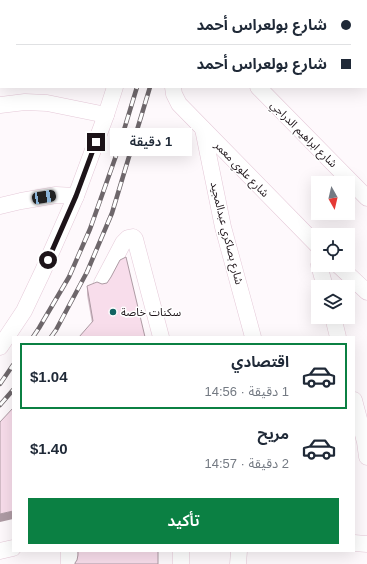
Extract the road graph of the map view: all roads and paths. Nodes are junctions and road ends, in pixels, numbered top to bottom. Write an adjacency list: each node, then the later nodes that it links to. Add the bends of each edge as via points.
1 (115, 88): 5 (street)
2 (173, 88): 6 (street, شارع علوي معمر, via 179,104)
3 (259, 88): 8 (street, شارع ابراهيم الدراجي)
4 (0, 106): 5 (street, via 25,102 47,103)
5 (106, 115): 7 (street)
6 (203, 129): 10 (street, شارع علوي معمر); 16 (street, شارع بصاكري عبدالمجيد, via 223,227)
7 (76, 196): 9 (street, via 56,195); 18 (street, via 24,311)
8 (367, 198)
9 (0, 206)
10 (311, 239)
11 (346, 272): 13 (street)
12 (102, 284): 15 (street, via 123,243 133,237)
13 (367, 292)
14 (334, 324): 17 (street)
15 (161, 336)
16 (253, 336)
17 (338, 336)
18 (2, 340)
19 (355, 404): 20 (street)
20 (367, 458): 21 (street)
21 (355, 462)
22 (355, 543): 23 (street)
23 (367, 544)
24 (12, 548): 25 (street)
25 (0, 551)
26 (68, 552): 29 (street)
27 (181, 552): 30 (street)
28 (239, 552): 31 (street)
29 (69, 564)
30 (181, 564)
31 (238, 564)

